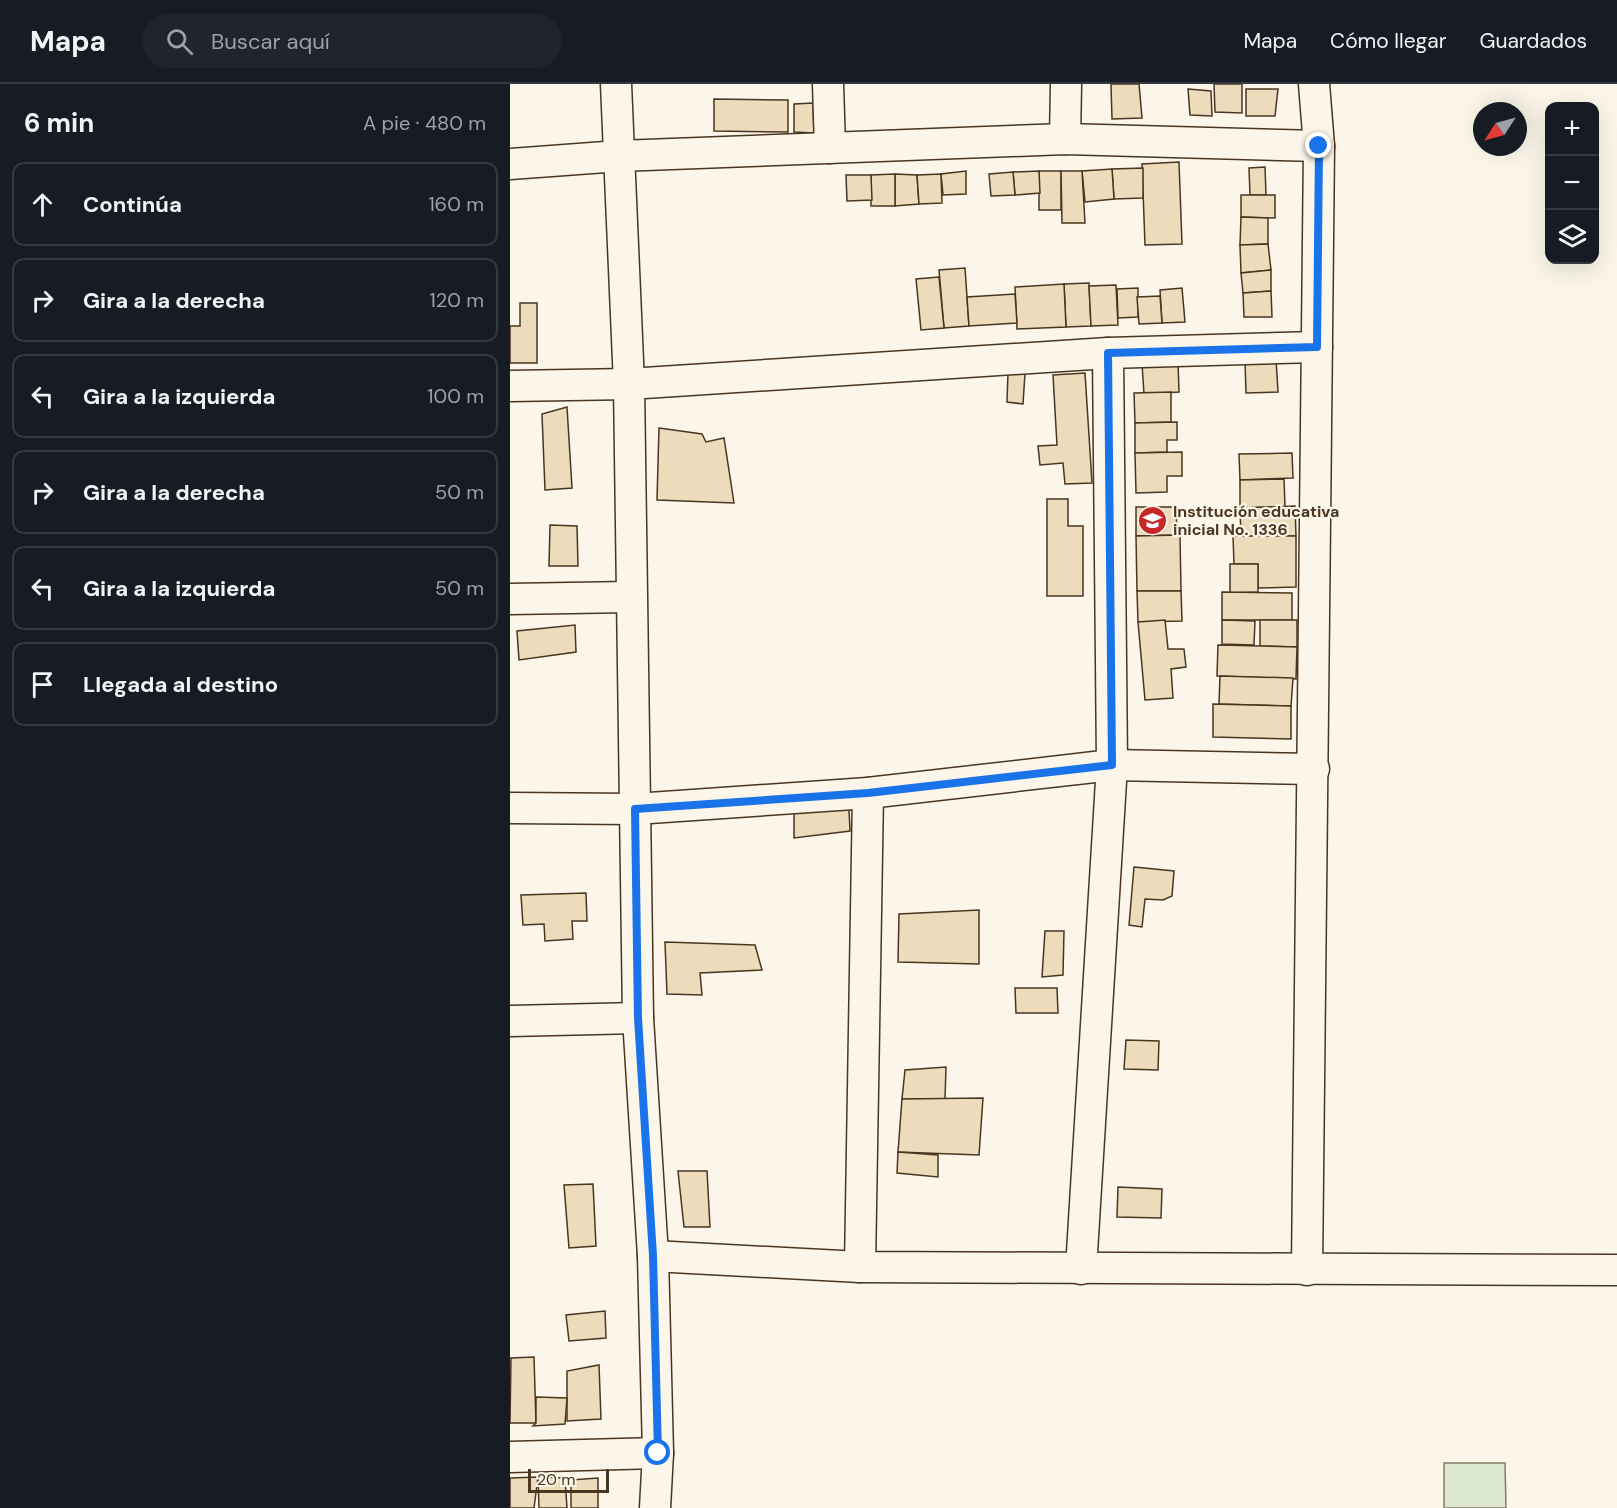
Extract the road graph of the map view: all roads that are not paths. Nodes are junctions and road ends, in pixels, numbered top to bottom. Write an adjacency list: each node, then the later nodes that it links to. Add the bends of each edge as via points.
1 (616, 84): 8 (street)
2 (828, 84): 7 (street)
3 (1066, 84): 5 (street)
4 (1314, 84): 6 (street)
5 (1065, 139): 6 (street); 7 (street)
6 (1319, 146): 10 (street)
7 (830, 148): 8 (street)
8 (619, 156): 9 (street); 12 (street)
9 (510, 164)
10 (1317, 347): 11 (street); 17 (street)
11 (1108, 353): 12 (street); 16 (street)
12 (629, 384): 13 (street); 14 (street)
13 (510, 386)
14 (630, 597): 15 (street); 20 (street)
15 (510, 599)
16 (1112, 765): 17 (street); 18 (street); 25 (street)
17 (1314, 769): 26 (street)
18 (868, 793): 20 (street); 24 (street)
19 (510, 808): 20 (street)
20 (635, 809): 21 (street)
21 (638, 1018): 22 (street); 23 (street)
22 (510, 1021)
23 (653, 1256): 24 (street); 28 (street)
24 (860, 1267): 25 (street)
25 (1081, 1269): 26 (street)
26 (1307, 1270): 27 (street)
27 (1617, 1270)
28 (658, 1453): 29 (street); 30 (street)
29 (510, 1457)
30 (655, 1508)

